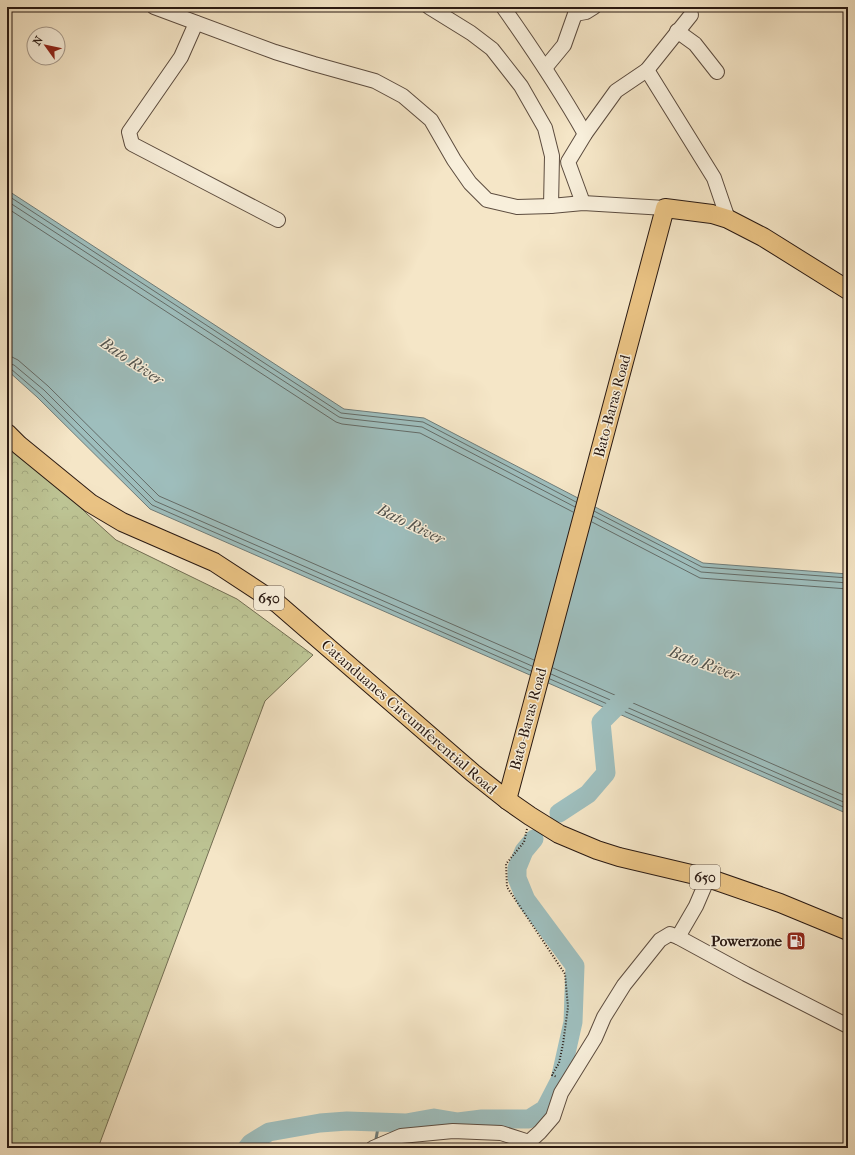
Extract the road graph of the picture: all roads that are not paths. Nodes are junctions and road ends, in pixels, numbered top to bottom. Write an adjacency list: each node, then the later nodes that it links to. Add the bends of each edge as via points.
1 (154, 7): 7 (street)
2 (429, 7): 14 (street, via 492,49 521,86 545,128 552,156)
3 (503, 7): 9 (street)
4 (594, 7): 5 (street, via 586,12)
5 (576, 10): 9 (street, via 564,45)
6 (691, 15): 8 (street)
7 (196, 23): 14 (street, via 275,52 375,81 403,96 431,120 470,183 487,200 517,207); 17 (street, via 181,57 129,132 132,144)
8 (677, 31): 10 (street); 11 (street, via 695,44)
9 (545, 68): 12 (street)
10 (647, 70): 12 (street, via 616,91); 16 (street, via 714,178)
11 (717, 72)
12 (585, 134): 13 (street, via 568,162)
13 (583, 203): 14 (street); 15 (street)
14 (551, 206)
15 (665, 208): 16 (main road, via 712,214); 20 (main road, Bato-Baras Road)
16 (728, 219): 18 (main road, via 763,237)
17 (278, 220)
18 (848, 290)
19 (7, 433): 20 (main road, Catanduanes Circumferential Road / 650, via 90,503 122,522 214,562 278,604)
20 (507, 800): 21 (main road, Catanduanes Circumferential Road / 650, via 559,834 597,850)
21 (708, 878): 22 (main road, Catanduanes Circumferential Road / 650); 23 (street)
22 (848, 930)
23 (678, 937): 24 (street); 25 (street, via 670,934 660,940 624,985 561,1093 553,1117)
24 (848, 1026)
25 (526, 1145): 26 (street, via 501,1133 453,1131 401,1136)
26 (373, 1148)

